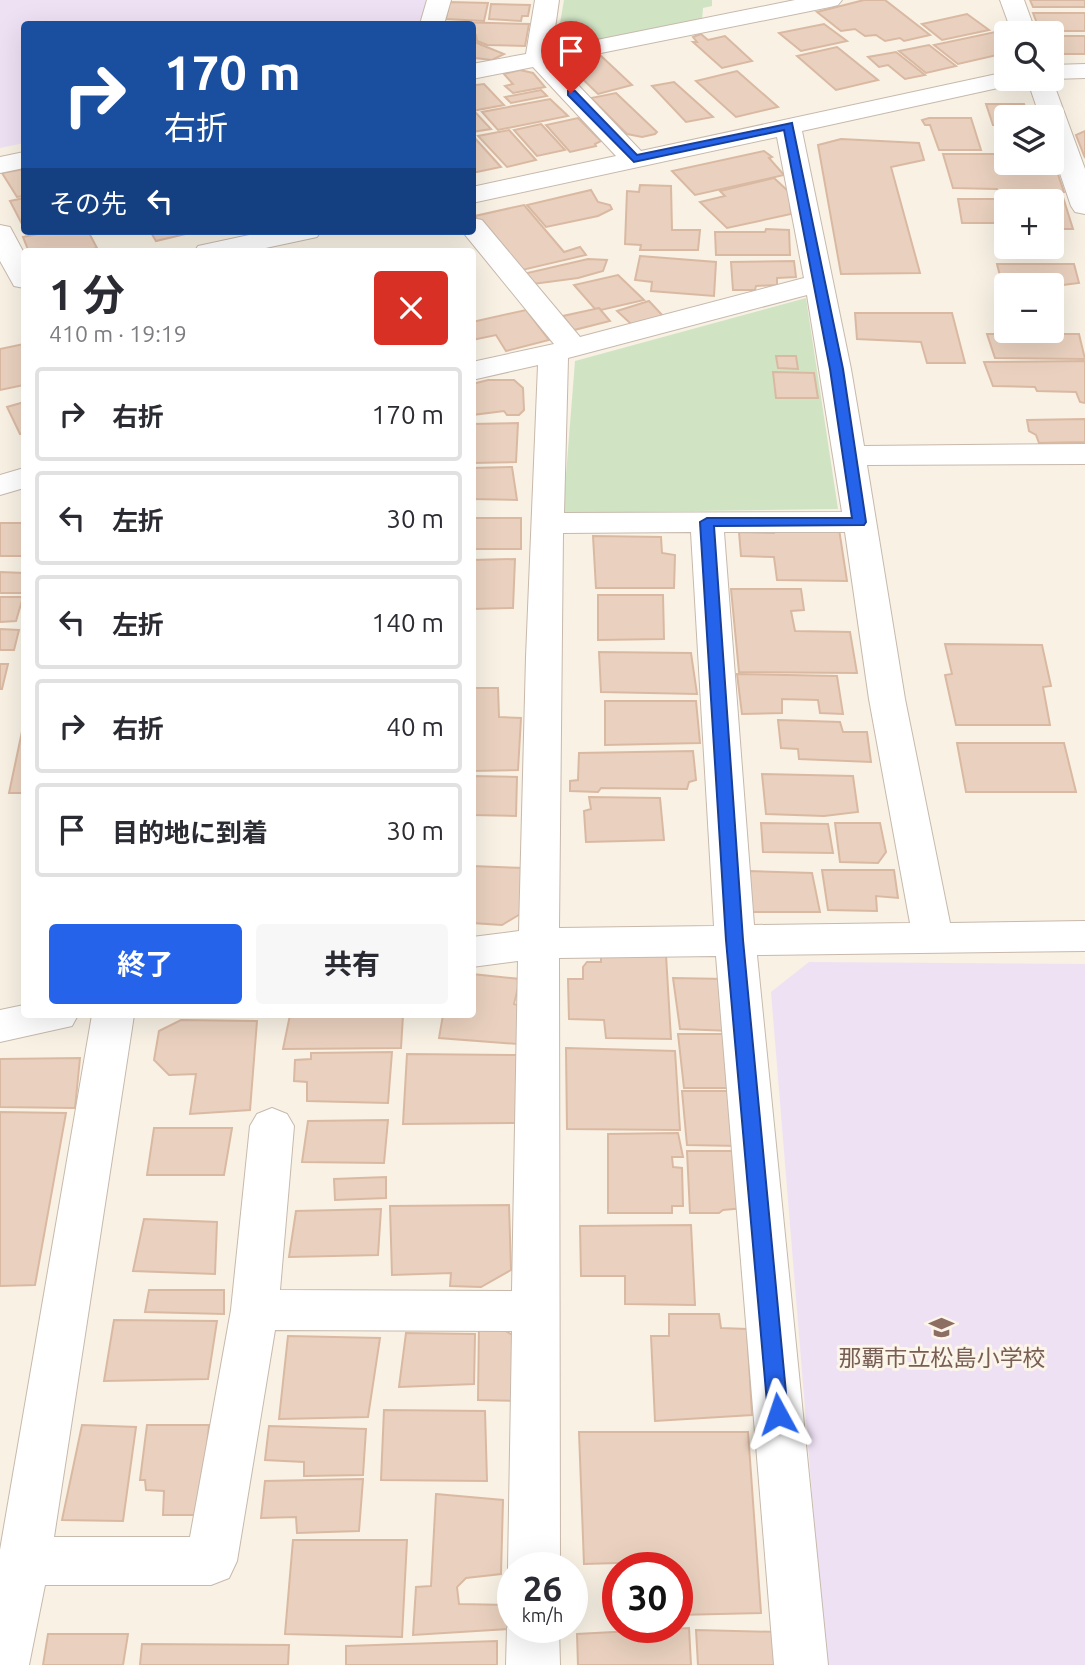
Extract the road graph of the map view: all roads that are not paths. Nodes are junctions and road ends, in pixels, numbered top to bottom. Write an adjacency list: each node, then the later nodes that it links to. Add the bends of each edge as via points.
1 (439, 0): 6 (street)
2 (547, 0): 8 (street)
3 (830, 0): 5 (street)
4 (1012, 0): 7 (street)
5 (720, 11): 8 (street)
6 (433, 21)
7 (1020, 21)
8 (538, 58): 9 (street); 17 (street)
9 (476, 71)
10 (1085, 71): 11 (street)
11 (1064, 72)
12 (994, 82): 13 (street)
13 (788, 125): 17 (street); 27 (street)
14 (1064, 126): 15 (street)
15 (1085, 127)
16 (1064, 148): 21 (street)
17 (634, 159): 20 (street)
18 (21, 161): 19 (street)
19 (0, 165)
20 (476, 194)
21 (1085, 206)
22 (476, 231): 29 (street)
23 (0, 233): 28 (street)
24 (296, 235): 25 (street)
25 (266, 246): 26 (street)
26 (247, 248)
27 (819, 283): 29 (street); 32 (street)
28 (17, 289)
29 (563, 351): 30 (street); 37 (street)
30 (476, 370)
31 (1085, 454): 32 (street)
32 (849, 456): 36 (street)
33 (21, 479): 34 (street)
34 (0, 485)
35 (707, 522): 36 (street); 37 (street); 40 (street)
36 (859, 522): 38 (street)
37 (547, 523): 41 (street)
38 (932, 936): 39 (street); 40 (street)
39 (1085, 936)
40 (735, 940): 41 (street); 54 (street)
41 (538, 943): 42 (street); 48 (street)
42 (476, 951)
43 (41, 1018): 45 (street)
44 (113, 1018): 50 (street)
45 (0, 1026)
46 (272, 1126): 47 (street)
47 (255, 1310): 48 (street); 50 (street, via 211,1561)
48 (536, 1311): 49 (street)
49 (534, 1552)
50 (24, 1561): 52 (street)
51 (533, 1643): 53 (street)
52 (2, 1665)
53 (533, 1665)
54 (801, 1665)

